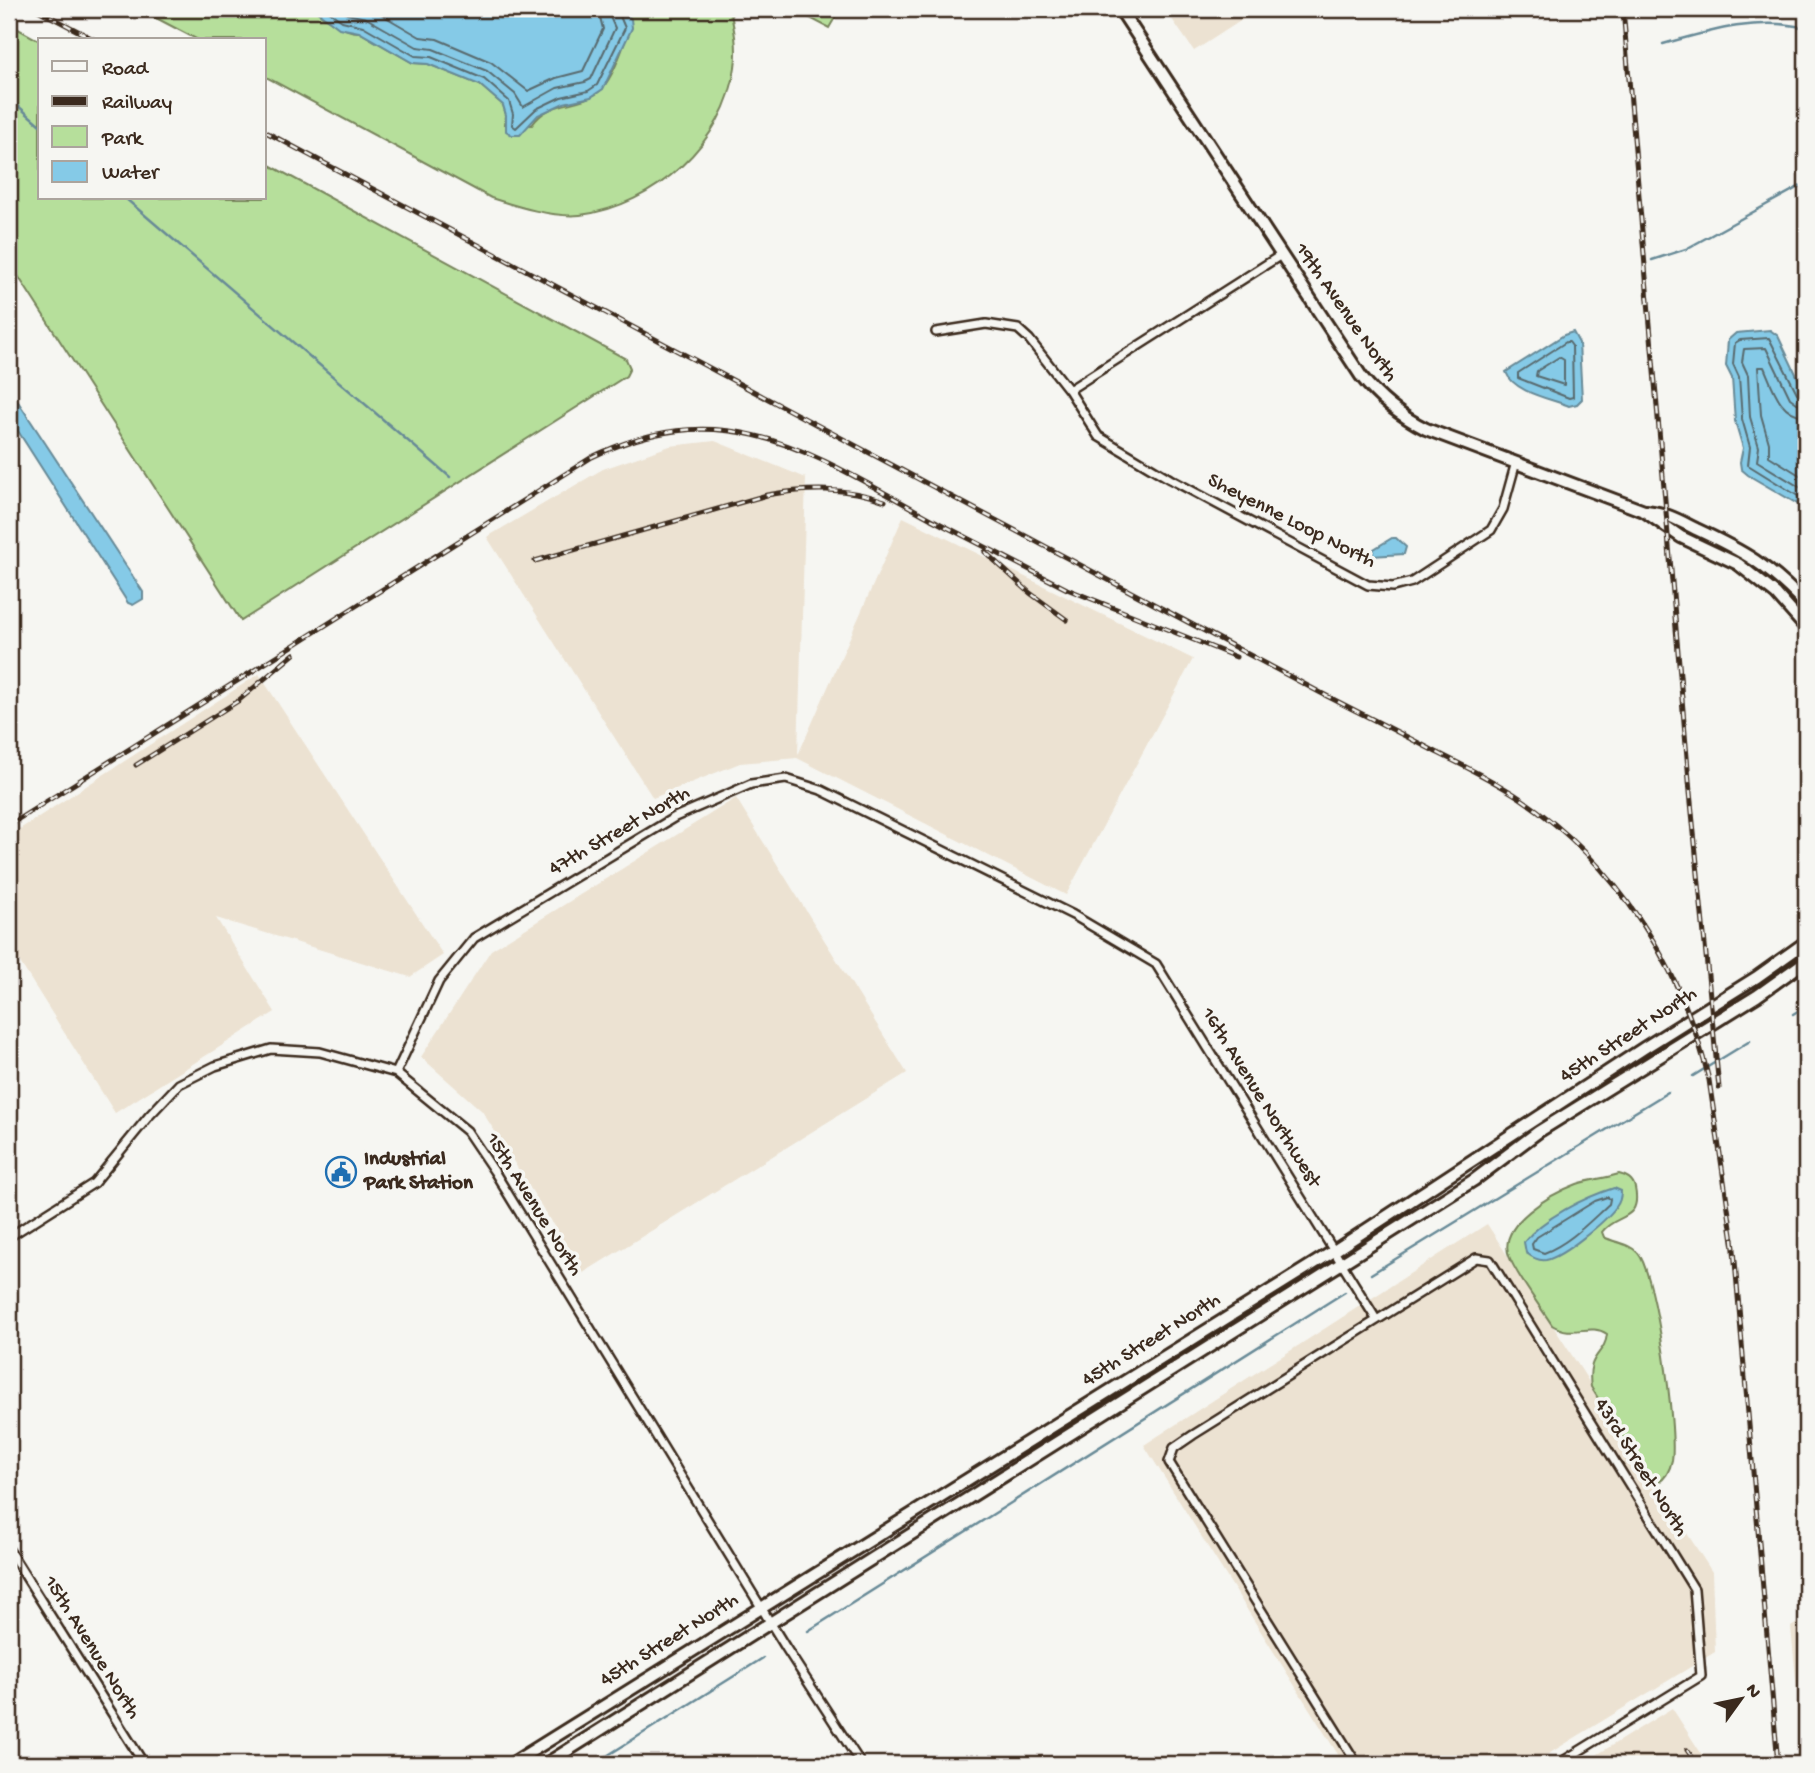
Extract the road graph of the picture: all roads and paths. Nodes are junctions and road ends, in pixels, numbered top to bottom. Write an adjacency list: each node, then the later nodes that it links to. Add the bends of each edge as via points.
1 (1120, 9): 2 (main road, 19th Avenue North)
2 (1282, 255): 4 (street); 5 (main road, 19th Avenue North, via 1361,376 1382,399 1426,429)
3 (936, 331): 4 (street, Sheyenne Loop North, via 986,324 1018,329)
4 (1069, 390): 5 (street, Sheyenne Loop North, via 1098,436 1368,584 1393,587 1412,582 1491,530 1503,509)
5 (1516, 462): 6 (main road, 19th Avenue North)
6 (1644, 511): 7 (main road, 19th Avenue North, via 1667,513 1754,559 1780,577); 8 (main road, 19th Avenue North, via 1681,537 1746,570 1776,594)
7 (1806, 605)
8 (1806, 628)
9 (1806, 942): 14 (main road, 45th Street North)
10 (1806, 961): 15 (main road, 45th Street North)
11 (1156, 964): 12 (street, 47th Street North, via 1061,909 821,790 786,779 751,784 675,817 474,939 439,981); 14 (street, 16th Avenue Northwest)
12 (397, 1073): 13 (street, 15th Avenue North, via 320,1052 276,1049 215,1066 179,1084 94,1183); 18 (street, 15th Avenue North, via 474,1141)
13 (9, 1237)
14 (1334, 1251): 15 (street, 16th Avenue Northwest); 18 (main road, 45th Street North)
15 (1342, 1264): 16 (street, 16th Avenue Northwest); 19 (main road, 45th Street North)
16 (1376, 1318): 24 (street, via 1174,1448 1169,1462); 25 (street, 43rd Street North, via 1476,1258 1490,1260 1694,1589 1701,1676)
17 (9, 1550): 20 (street, 15th Avenue North)
18 (762, 1606): 19 (street, 15th Avenue North); 21 (main road, 45th Street North)
19 (772, 1623): 22 (main road, 45th Street North); 23 (street, 15th Avenue North)
20 (144, 1764)
21 (511, 1764)
22 (546, 1764)
23 (861, 1764)
24 (1357, 1764)
25 (1558, 1764)

